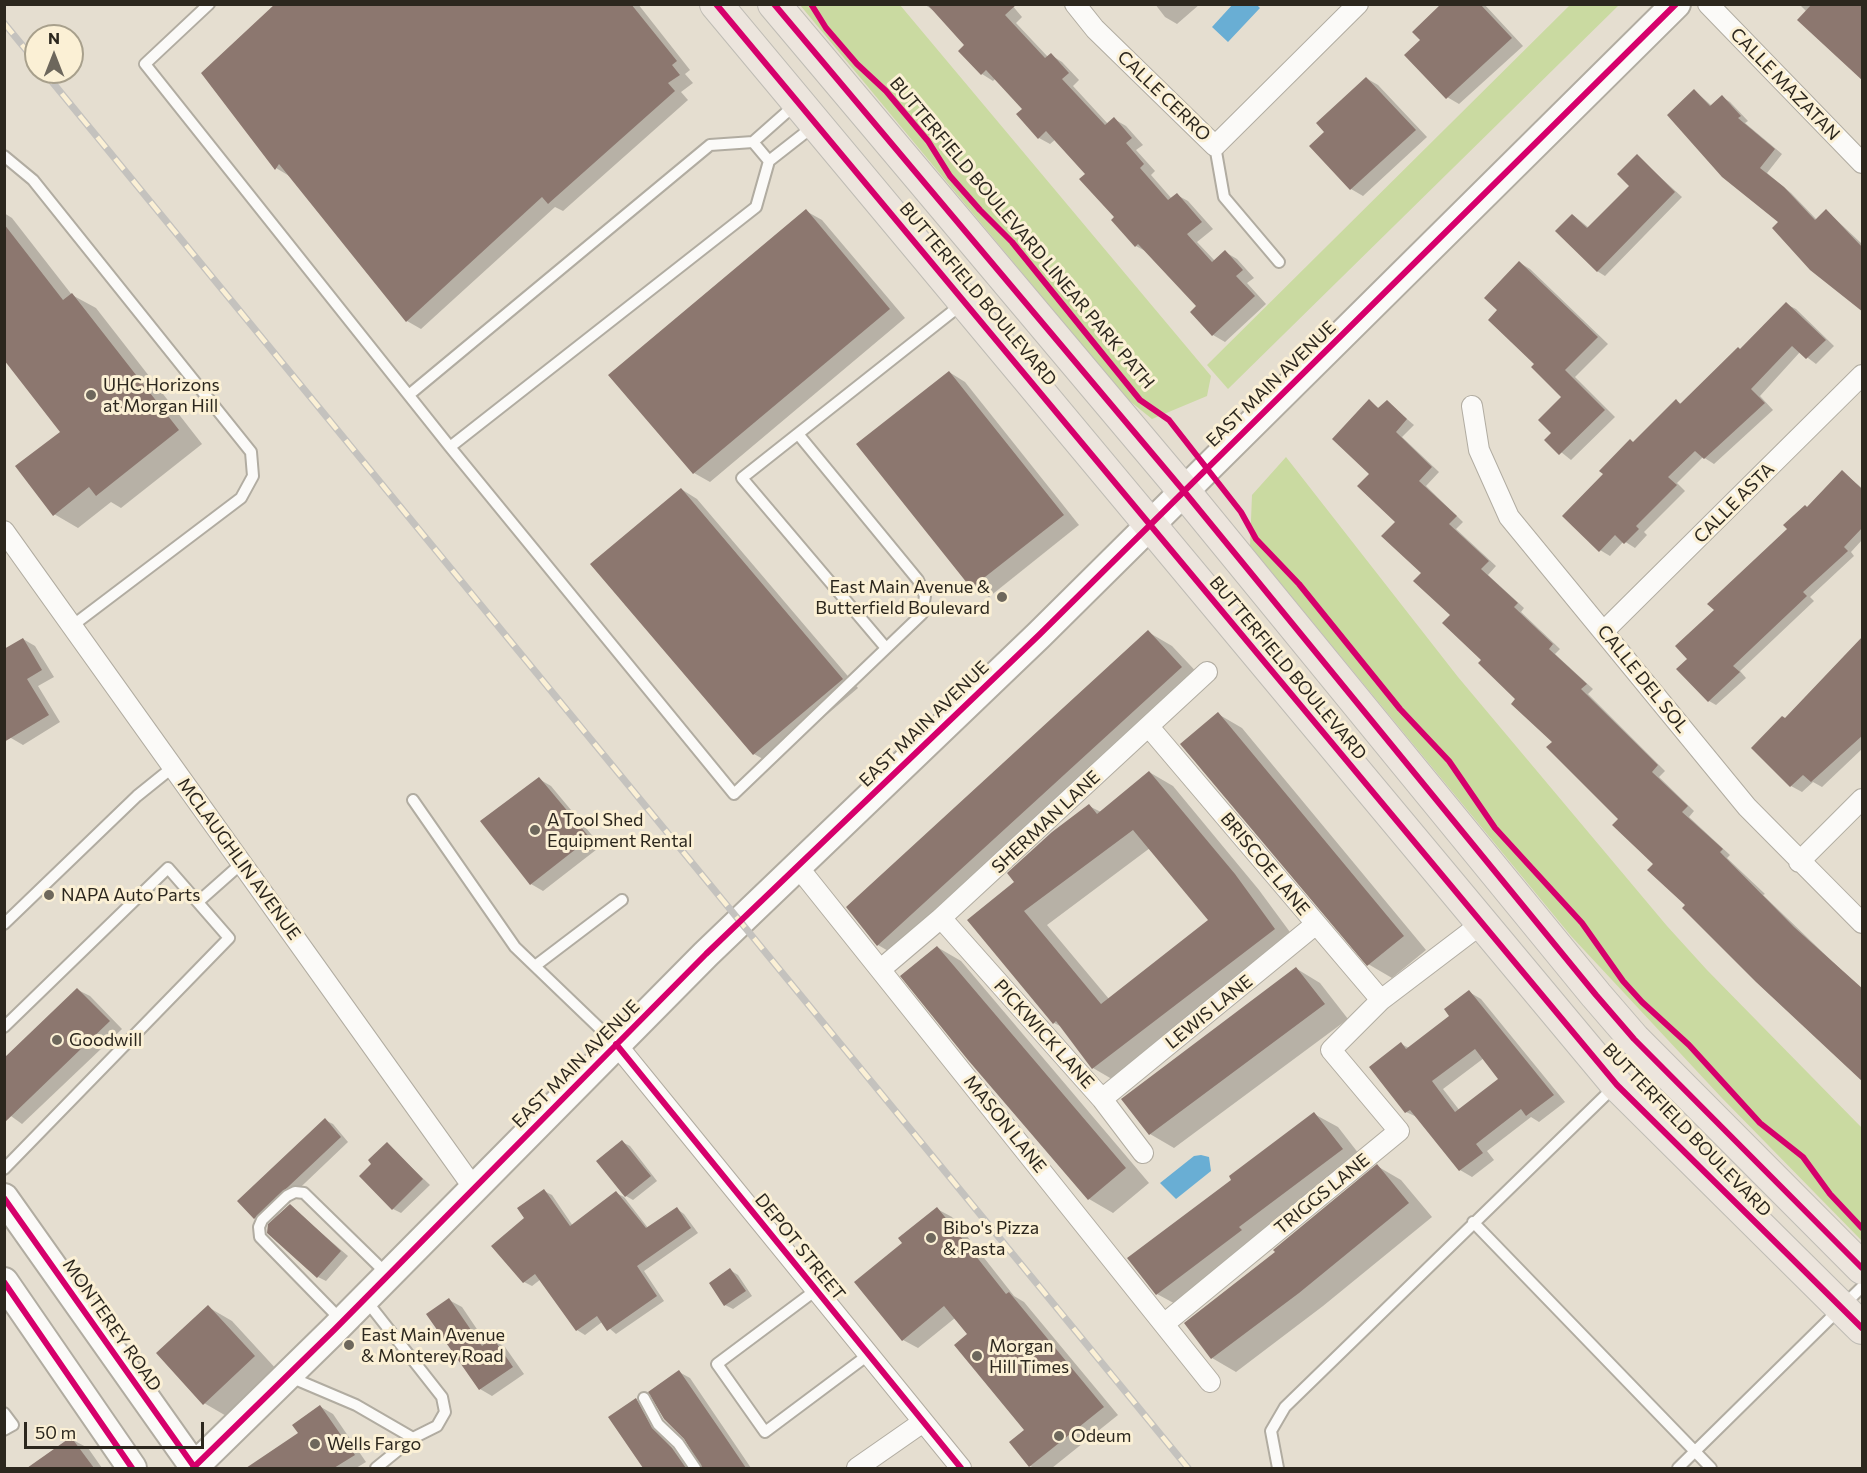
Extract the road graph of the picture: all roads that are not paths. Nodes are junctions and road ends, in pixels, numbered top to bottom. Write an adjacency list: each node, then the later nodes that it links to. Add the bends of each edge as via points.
1 (209, 4): 17 (lane, via 145,64)
2 (716, 4): 8 (main road, BUTTERFIELD BOULEVARD)
3 (774, 4): 21 (main road, BUTTERFIELD BOULEVARD)
4 (1075, 4): 10 (street, CALLE CERRO, via 1095,29)
5 (1358, 4): 10 (street, CALLE CERRO)
6 (1676, 4): 21 (main road, EAST MAIN AVENUE)
7 (1708, 4): 13 (street, CALLE MAZATAN)
8 (807, 113): 9 (lane); 12 (lane); 15 (main road, BUTTERFIELD BOULEVARD)
9 (753, 141): 12 (lane); 17 (lane, via 710,145)
10 (1215, 146): 14 (lane, via 1224,197)
11 (4, 156): 24 (lane, via 33,180 251,452 253,476 241,498)
12 (769, 161): 20 (lane, via 756,207)
13 (1863, 163)
14 (1279, 262)
15 (965, 302): 19 (lane); 22 (main road, BUTTERFIELD BOULEVARD)
16 (1863, 375): 25 (street, CALLE ASTA)
17 (410, 394): 20 (lane)
18 (1472, 406): 25 (street, CALLE DEL SOL, via 1479,450 1509,517)
19 (798, 434): 26 (lane, via 918,580 925,596 922,614); 26 (lane, via 742,478)
20 (450, 447): 26 (lane, via 734,794)
21 (1183, 490): 22 (main road, EAST MAIN AVENUE); 54 (main road, BUTTERFIELD BOULEVARD, via 1634,1039)
22 (1150, 526): 34 (main road, EAST MAIN AVENUE); 41 (main road, BUTTERFIELD BOULEVARD)
23 (4, 531): 24 (street, MCLAUGHLIN AVENUE)
24 (72, 626): 29 (street, MCLAUGHLIN AVENUE)
25 (1605, 630): 32 (street, CALLE DEL SOL, via 1747,807)
26 (886, 648)
27 (1207, 672): 28 (street, SHERMAN LANE)
28 (1149, 727): 37 (street, SHERMAN LANE); 40 (street, BRISCOE LANE)
29 (173, 767): 33 (street, MCLAUGHLIN AVENUE); 39 (lane, via 137,796)
30 (1863, 799): 32 (street)
31 (413, 800): 42 (lane, via 515,947)
32 (1798, 862): 38 (street, CALLE DEL SOL)
33 (242, 863): 36 (lane); 51 (street, MCLAUGHLIN AVENUE)
34 (798, 867): 43 (street, MASON LANE); 46 (main road, EAST MAIN AVENUE)
35 (621, 900): 42 (lane)
36 (198, 902): 45 (lane, via 168,868); 50 (lane, via 229,938)
37 (941, 918): 43 (street, SHERMAN LANE); 48 (street, PICKWICK LANE)
38 (1863, 923)
39 (4, 924)
40 (1316, 924): 44 (street, BRISCOE LANE); 48 (street, LEWIS LANE)
41 (1481, 924): 44 (street); 47 (main road, BUTTERFIELD BOULEVARD)
42 (535, 966): 46 (lane)
43 (881, 969): 61 (street, MASON LANE)
44 (1381, 1000): 61 (street, TRIGGS LANE, via 1331,1050 1399,1131)
45 (4, 1027)
46 (616, 1044): 51 (main road, EAST MAIN AVENUE); 57 (street, DEPOT STREET)
47 (1617, 1084): 53 (lane); 59 (main road, BUTTERFIELD BOULEVARD)
48 (1102, 1099): 49 (street, PICKWICK LANE)
49 (1143, 1153)
50 (4, 1169)
51 (473, 1187): 55 (main road, EAST MAIN AVENUE)
52 (4, 1198): 72 (main road, MONTEREY ROAD)
53 (1473, 1222): 70 (lane); 77 (lane, via 1285,1407 1271,1431)
54 (1863, 1268)
55 (388, 1275): 58 (main road, EAST MAIN AVENUE); 60 (lane, via 304,1193 287,1196 262,1220 260,1237)
56 (4, 1282): 71 (main road)
57 (816, 1290): 62 (street, DEPOT STREET); 62 (lane, via 717,1364 765,1432)
58 (364, 1299): 60 (main road, EAST MAIN AVENUE); 69 (lane, via 442,1397 445,1412 437,1426)
59 (1856, 1307): 70 (lane)
60 (342, 1322): 63 (main road, EAST MAIN AVENUE)
61 (1164, 1324): 64 (street, MASON LANE)
62 (868, 1355): 67 (street, DEPOT STREET)
63 (287, 1376): 69 (lane, via 356,1405); 72 (main road, EAST MAIN AVENUE)
64 (1210, 1382)
65 (644, 1398): 74 (lane, via 658,1424 678,1443)
66 (4, 1413): 68 (lane, via 13,1425)
67 (923, 1422): 75 (street); 76 (street, DEPOT STREET)
68 (4, 1430)
69 (413, 1438): 73 (lane)
70 (1695, 1452): 78 (lane); 79 (lane)
71 (132, 1468)
72 (194, 1468)
73 (376, 1468)
74 (695, 1468)
75 (857, 1468)
76 (961, 1468)
77 (1278, 1468)
78 (1678, 1468)
79 (1710, 1468)

